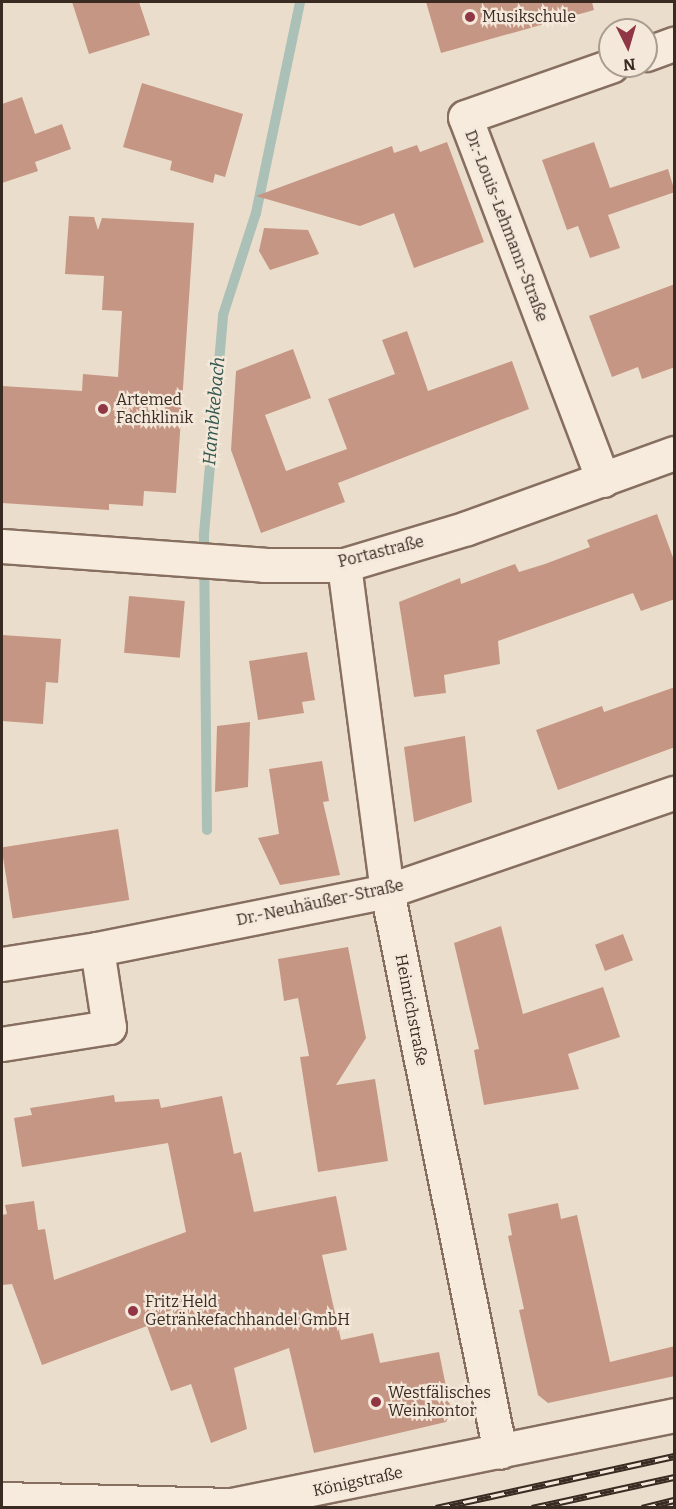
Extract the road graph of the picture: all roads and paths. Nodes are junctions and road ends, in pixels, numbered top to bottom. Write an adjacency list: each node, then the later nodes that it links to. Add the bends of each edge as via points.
1 (675, 44): 2 (street)
2 (658, 50)
3 (598, 71): 5 (street, Dr.-Louis-Lehmann-Straße, via 465,117)
4 (675, 453): 5 (street, Portastraße)
5 (603, 480): 7 (street, Portastraße, via 467,528)
6 (2, 546): 7 (street, Portastraße, via 234,562)
7 (344, 565): 9 (street, Heinrichstraße)
8 (675, 793): 9 (street, Dr.-Neuhäußer-Straße)
9 (387, 891): 10 (street, Dr.-Neuhäußer-Straße); 14 (street, Heinrichstraße)
10 (97, 950): 11 (street, Dr.-Neuhäußer-Straße); 12 (street, via 109,1027)
11 (2, 964)
12 (2, 1044)
13 (675, 1415): 14 (street, Königstraße)
14 (500, 1452): 15 (street, Königstraße, via 232,1505)
15 (2, 1499)

